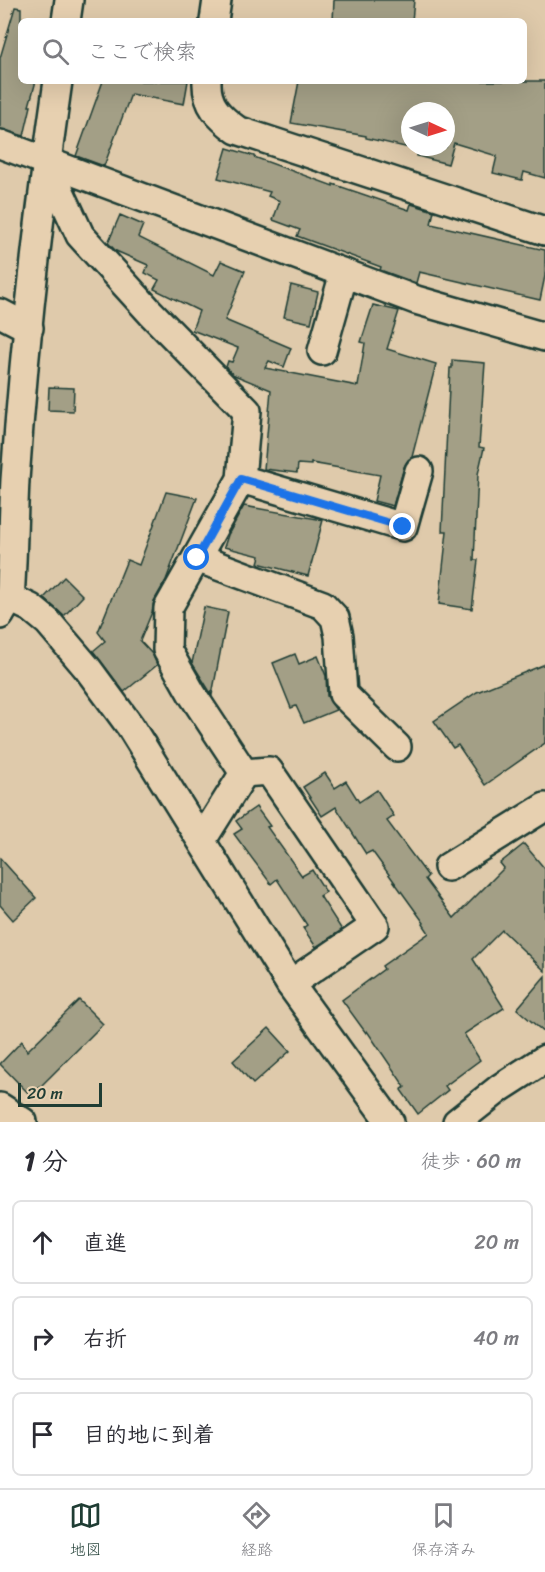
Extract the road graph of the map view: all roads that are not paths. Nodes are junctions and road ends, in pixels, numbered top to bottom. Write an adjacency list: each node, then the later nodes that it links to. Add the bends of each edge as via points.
1 (69, 0): 3 (street)
2 (217, 0): 4 (street)
3 (66, 18)
4 (214, 18)
5 (58, 84): 8 (street)
6 (207, 84): 9 (street, via 218,116 237,130)
7 (0, 144): 8 (street)
8 (46, 161): 10 (street); 12 (street); 17 (street, via 80,236 248,411)
9 (545, 231)
10 (344, 273): 13 (street, via 416,300); 14 (street)
11 (0, 313): 12 (street)
12 (29, 328): 16 (street)
13 (545, 337)
14 (322, 351)
15 (419, 471): 17 (street, via 403,527)
16 (8, 478): 19 (street)
17 (241, 479): 18 (street)
18 (197, 558): 20 (street, via 324,605 335,618 339,636 343,694); 21 (street, via 168,608 167,650)
19 (5, 607): 23 (street, via 32,608 88,669 130,726)
20 (397, 747)
21 (244, 773): 23 (street); 25 (street, via 269,771 375,926)
22 (543, 811): 24 (street)
23 (202, 840): 25 (street)
24 (448, 867)
25 (290, 984): 29 (street)
26 (545, 1059): 30 (street)
27 (0, 1107): 28 (street)
28 (23, 1122)
29 (390, 1122)
30 (457, 1122)

